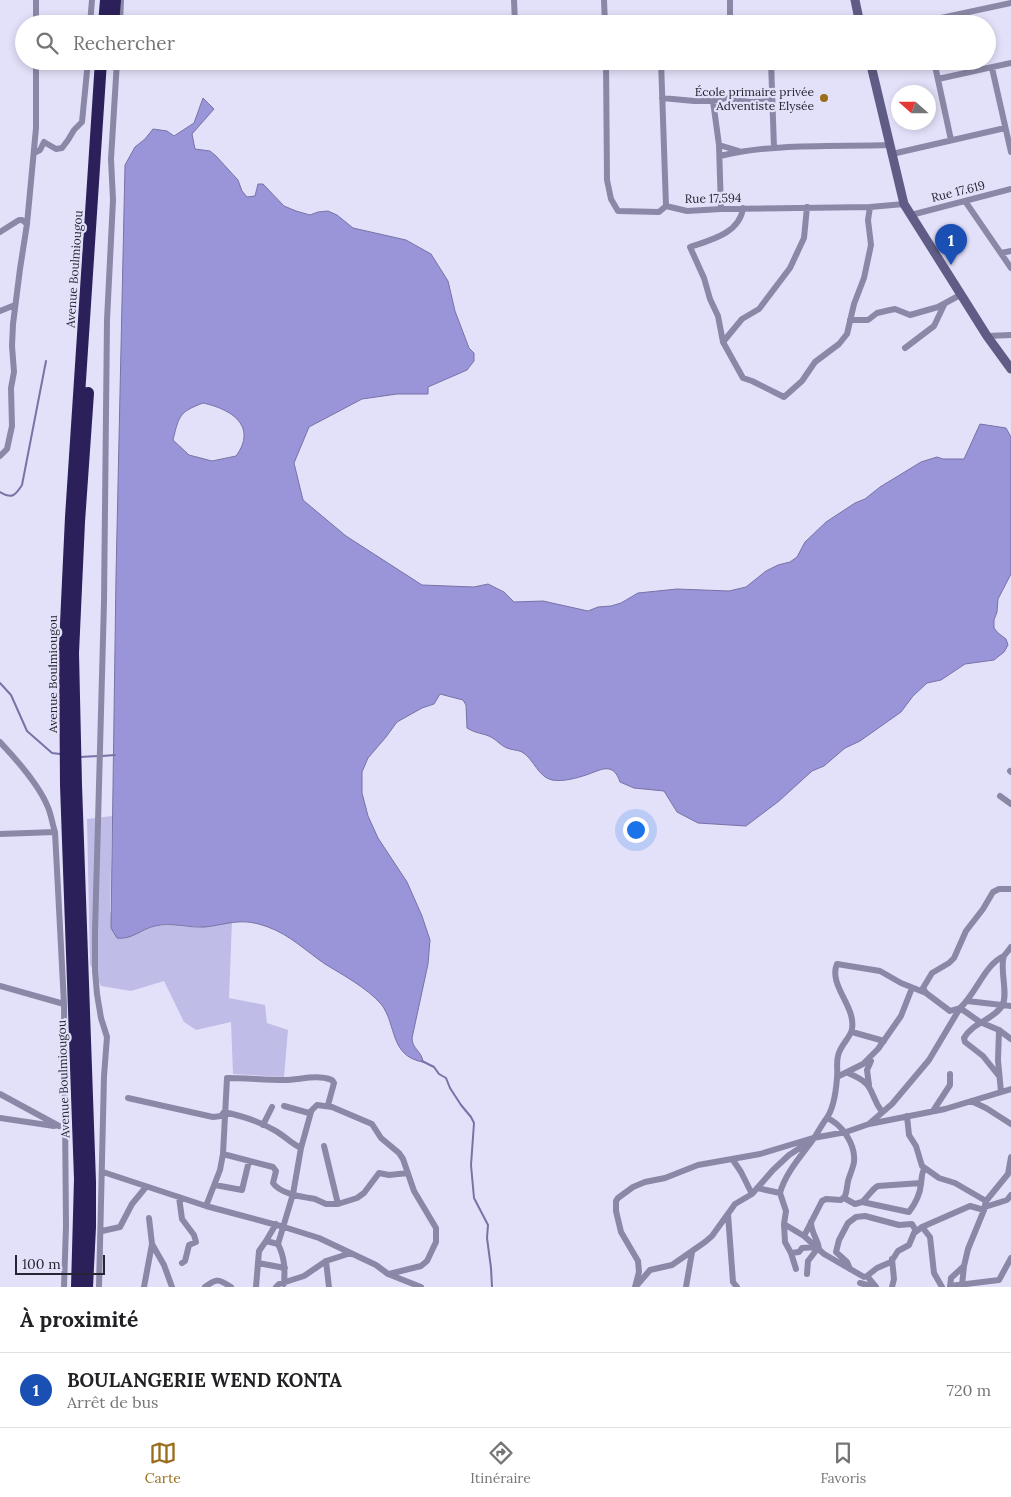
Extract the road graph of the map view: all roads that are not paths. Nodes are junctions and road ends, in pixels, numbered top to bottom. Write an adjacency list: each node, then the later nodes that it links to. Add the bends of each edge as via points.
1 (36, 0): 12 (street)
2 (92, 0): 13 (street)
3 (106, 0): 14 (highway)
4 (115, 0): 15 (highway)
5 (121, 0): 16 (street)
6 (514, 0): 17 (street)
7 (604, 0): 18 (street)
8 (730, 0): 19 (street)
9 (855, 0): 20 (street)
10 (992, 3): 11 (street); 21 (street)
11 (1011, 3)
12 (36, 15)
13 (91, 15)
14 (105, 15)
15 (114, 15)
16 (120, 15)
17 (515, 15)
18 (605, 15)
19 (730, 15)
20 (858, 15)
21 (952, 15)
22 (1011, 63): 23 (street)
23 (996, 67)
24 (36, 70): 47 (street)
25 (87, 70): 47 (street, via 82,122 62,148 56,149 44,142)
26 (100, 70): 74 (highway, Avenue Boulmiougou, via 67,585 65,645)
27 (109, 70): 74 (highway, Avenue Boulmiougou, via 78,551)
28 (116, 70): 130 (street, via 111,159 113,200 95,932 97,994 107,1037)
29 (606, 70): 52 (street, Rue 17.594, via 607,180 611,199 616,209 622,212 659,212)
30 (661, 70): 37 (street)
31 (771, 70): 39 (street)
32 (872, 70): 44 (street)
33 (936, 70): 36 (street)
34 (982, 70): 36 (street)
35 (992, 70): 40 (street)
36 (938, 79): 41 (street)
37 (662, 98): 38 (street); 52 (street)
38 (713, 101): 39 (street, via 726,98); 42 (street)
39 (772, 101): 43 (street)
40 (1005, 128): 41 (street); 46 (street)
41 (951, 140): 44 (street)
42 (719, 146): 45 (street); 48 (street)
43 (774, 148): 44 (street); 45 (street)
44 (891, 150): 51 (street)
45 (740, 151): 48 (street)
46 (1011, 152)
47 (34, 153): 58 (street)
48 (720, 156): 56 (street)
49 (1011, 189): 50 (street, Rue 17.619)
50 (965, 201): 57 (street, Rue 17.619); 61 (street)
51 (904, 204): 53 (street, Rue 17.594); 57 (street)
52 (666, 206): 56 (street, Rue 17.594, via 687,211)
53 (870, 207): 55 (street, Rue 17.594); 67 (street, via 871,245)
54 (743, 208): 55 (street, Rue 17.594); 56 (street, Rue 17.594); 70 (street, via 742,218 731,230 690,247 718,316)
55 (807, 208): 70 (street, via 804,238 790,268 759,308 742,320)
56 (720, 209)
57 (911, 215): 63 (street)
58 (27, 224): 59 (street, via 19,220); 64 (street)
59 (0, 232)
60 (1011, 251): 61 (street)
61 (1001, 253): 62 (street)
62 (1011, 268)
63 (962, 294): 65 (street); 69 (street)
64 (15, 305): 66 (street); 73 (street, via 12,426 7,449)
65 (944, 305): 67 (street, via 910,315 895,309 876,313 868,320); 71 (street, via 934,326)
66 (0, 311)
67 (850, 320): 70 (street, via 847,334 839,344 815,362 802,381 784,397 743,378)
68 (1011, 334): 69 (street)
69 (987, 336): 72 (street)
70 (723, 342)
71 (905, 348)
72 (1011, 369)
73 (0, 456)
74 (70, 736): 153 (highway, Avenue Boulmiougou, via 84,980)
75 (0, 742): 78 (street, via 44,799)
76 (1000, 796): 77 (street)
77 (1011, 804)
78 (55, 832): 79 (street); 87 (street)
79 (0, 834)
80 (1011, 889): 85 (street, via 993,892 966,931 952,961 936,970 926,982 923,988)
81 (1011, 947): 82 (street)
82 (1004, 956): 86 (street, via 987,972); 88 (street)
83 (0, 986): 87 (street)
84 (912, 988): 85 (street); 93 (street, via 877,969 837,964 837,981 850,1011); 95 (street, via 901,1016)
85 (926, 993): 90 (street, via 950,1011)
86 (968, 1002): 88 (street); 90 (street)
87 (64, 1004): 120 (street)
88 (1003, 1005): 89 (street); 91 (street, via 992,1017)
89 (1011, 1006)
90 (960, 1008): 91 (street); 113 (street, via 929,1060)
91 (980, 1022): 92 (street); 99 (street, via 964,1038)
92 (999, 1030): 94 (street); 99 (street)
93 (852, 1032): 95 (street); 100 (street, via 840,1049 836,1062)
94 (1011, 1039)
95 (884, 1041): 97 (street, via 870,1058)
96 (871, 1061): 101 (street, via 867,1076)
97 (848, 1073): 100 (street); 101 (street)
98 (950, 1074): 110 (street, via 950,1085)
99 (999, 1076): 103 (street)
100 (837, 1077): 116 (street)
101 (870, 1086): 113 (street)
102 (1011, 1090): 103 (street)
103 (1001, 1092): 106 (street)
104 (0, 1094): 120 (street)
105 (128, 1098): 111 (street, via 214,1117)
106 (971, 1101): 110 (street); 118 (street)
107 (328, 1105): 111 (street, via 334,1083 325,1078 227,1078); 112 (street, via 317,1105); 131 (street, via 372,1124 381,1138 399,1153)
108 (272, 1106): 119 (street)
109 (284, 1106): 112 (street)
110 (933, 1111): 114 (street)
111 (224, 1112): 119 (street, via 244,1116); 125 (street)
112 (311, 1112): 124 (street)
113 (882, 1112): 117 (street)
114 (907, 1116): 117 (street); 129 (street, via 909,1136)
115 (0, 1118): 120 (street)
116 (827, 1118): 121 (street); 122 (street)
117 (869, 1124): 121 (street)
118 (1011, 1124)
119 (263, 1125): 124 (street)
120 (62, 1127): 153 (street)
121 (846, 1132): 122 (street); 142 (street, via 854,1160)
122 (814, 1138): 127 (street); 136 (street, via 789,1155); 137 (street, via 788,1174)
123 (324, 1146): 144 (street)
124 (301, 1148): 138 (street)
125 (223, 1154): 128 (street); 134 (street)
126 (1011, 1157): 132 (street)
127 (733, 1160): 139 (street); 192 (street, via 698,1165 645,1182 618,1198 618,1224 638,1261)
128 (249, 1161): 134 (street, via 242,1190); 138 (street, via 273,1167 276,1171 275,1187)
129 (925, 1168): 133 (street); 146 (street, via 954,1183)
130 (103, 1172): 135 (street); 153 (street)
131 (408, 1173): 144 (street, via 389,1176 379,1173 364,1193); 173 (street, via 414,1192 436,1228 436,1242 421,1266)
132 (1009, 1174): 146 (street)
133 (921, 1183): 143 (street, via 878,1186); 143 (street, via 909,1212)
134 (215, 1185): 145 (street)
135 (146, 1186): 141 (street); 153 (street, via 120,1227)
136 (757, 1188): 137 (street); 139 (street)
137 (780, 1193): 151 (street, via 786,1211)
138 (293, 1194): 144 (street); 152 (street)
139 (752, 1194): 147 (street, via 736,1204)
140 (1011, 1195): 146 (street, via 1007,1200)
141 (179, 1197): 145 (street); 167 (street, via 182,1219 196,1242 189,1245)
142 (844, 1198): 143 (street, via 855,1204); 149 (street, via 822,1201)
143 (862, 1202)
144 (338, 1204)
145 (206, 1206): 150 (street)
146 (985, 1206): 154 (street, via 970,1206); 169 (street)
147 (728, 1214): 161 (street, via 712,1236); 194 (street, via 732,1280)
148 (149, 1218): 158 (street)
149 (811, 1221): 156 (street); 160 (street)
150 (276, 1224): 152 (street); 157 (street)
151 (784, 1224): 156 (street); 163 (street, via 785,1242)
152 (284, 1226): 159 (street); 162 (street)
153 (88, 1227): 180 (street); 181 (highway, Avenue Boulmiougou); 182 (highway, Avenue Boulmiougou); 183 (street)
154 (922, 1227): 155 (street); 197 (street, via 930,1237 934,1273)
155 (916, 1232): 165 (street, via 909,1244); 172 (street, via 912,1224 899,1225 865,1216 856,1217 848,1223 836,1252)
156 (804, 1236): 160 (street)
157 (266, 1241): 159 (street); 168 (street, via 260,1248)
158 (152, 1244): 184 (street); 185 (street)
159 (278, 1244): 170 (street)
160 (818, 1248): 163 (street, via 802,1248); 172 (street); 174 (street, via 808,1261)
161 (692, 1252): 192 (street, via 672,1265 650,1270); 193 (street)
162 (352, 1253): 166 (street); 173 (street)
163 (791, 1254): 171 (street)
164 (1011, 1258): 178 (street, via 999,1280)
165 (892, 1259): 175 (street); 196 (street)
166 (326, 1261): 176 (street); 190 (street)
167 (182, 1263)
168 (258, 1263): 170 (street); 188 (street)
169 (964, 1266): 178 (street); 179 (street, via 951,1278)
170 (285, 1268): 176 (street)
171 (796, 1269)
172 (850, 1269): 175 (street)
173 (388, 1274): 191 (street)
174 (807, 1274)
175 (866, 1277): 177 (street); 195 (street)
176 (284, 1285): 189 (street)
177 (859, 1285): 195 (street)
178 (962, 1285): 179 (street)
179 (950, 1286)
180 (64, 1287)
181 (76, 1287)
182 (87, 1287)
183 (100, 1287)
184 (144, 1287)
185 (172, 1287)
186 (206, 1287): 187 (street, via 218,1280)
187 (231, 1287)
188 (256, 1287)
189 (276, 1287)
190 (329, 1287)
191 (421, 1287)
192 (636, 1287)
193 (686, 1287)
194 (737, 1287)
195 (875, 1287)
196 (892, 1287)
197 (942, 1287)

